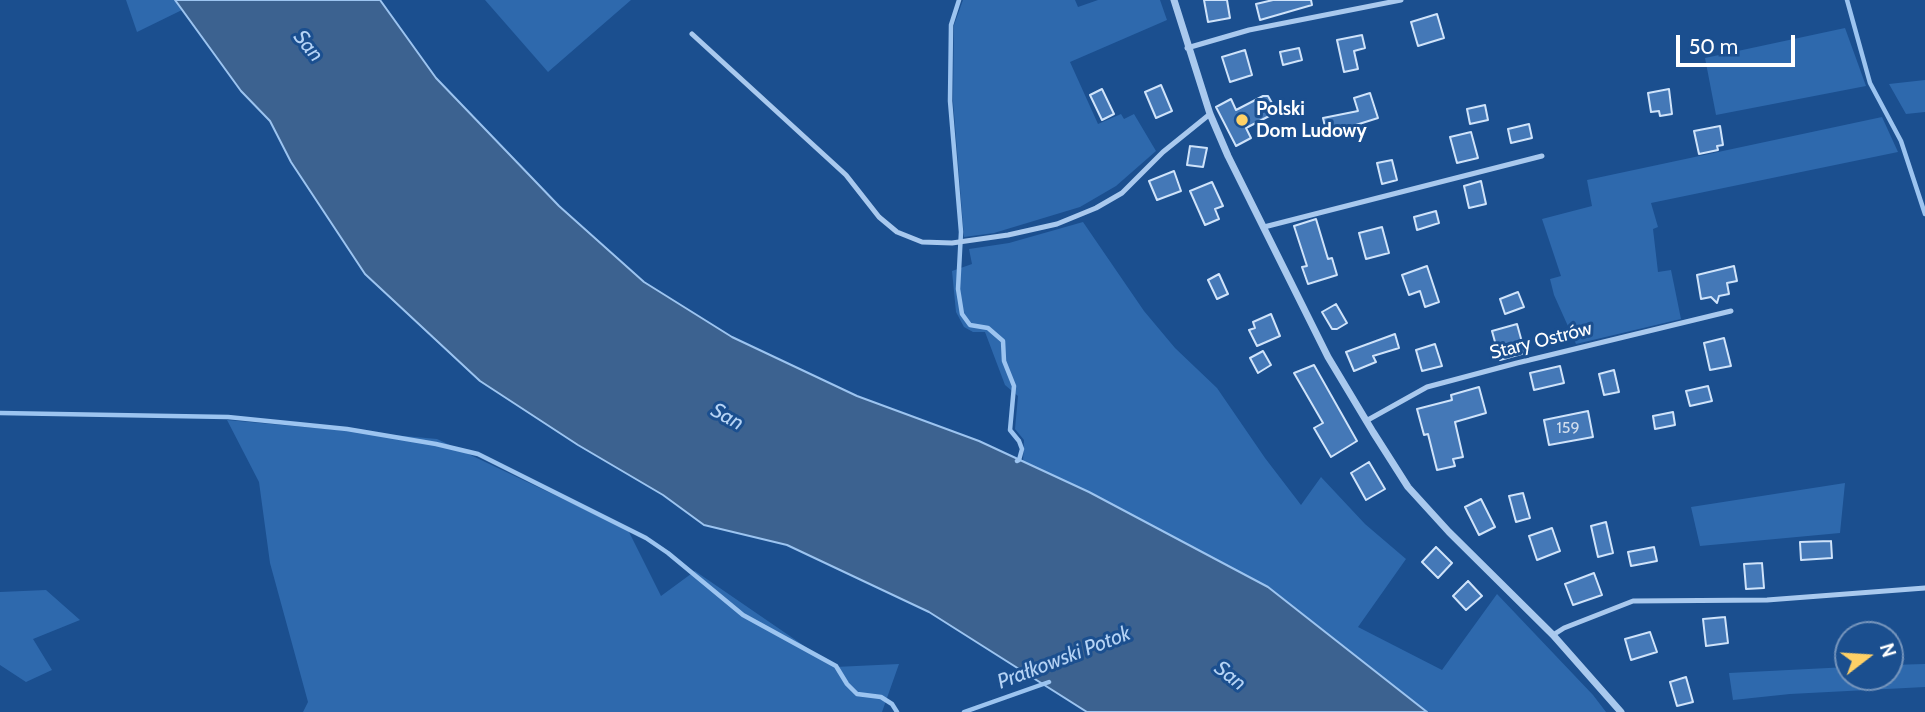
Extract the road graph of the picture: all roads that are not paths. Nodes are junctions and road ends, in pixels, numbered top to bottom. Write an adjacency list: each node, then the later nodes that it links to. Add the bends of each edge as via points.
1 (1174, 0): 4 (street)
2 (1401, 0): 4 (lane, via 1249,30)
3 (692, 34): 5 (lane, via 846,175 879,217 897,232 922,242 969,241 1057,224 1096,208 1122,193)
4 (1188, 48): 5 (street)
5 (1210, 114): 7 (street)
6 (1542, 156): 7 (lane)
7 (1264, 228): 9 (street, via 1328,357)
8 (1731, 311): 9 (lane, Stary Ostrów, via 1427,387)
9 (1366, 421): 11 (street, via 1408,487)
10 (1925, 588): 11 (lane, via 1767,600 1633,601)
11 (1553, 635): 12 (street)
12 (1621, 712)

